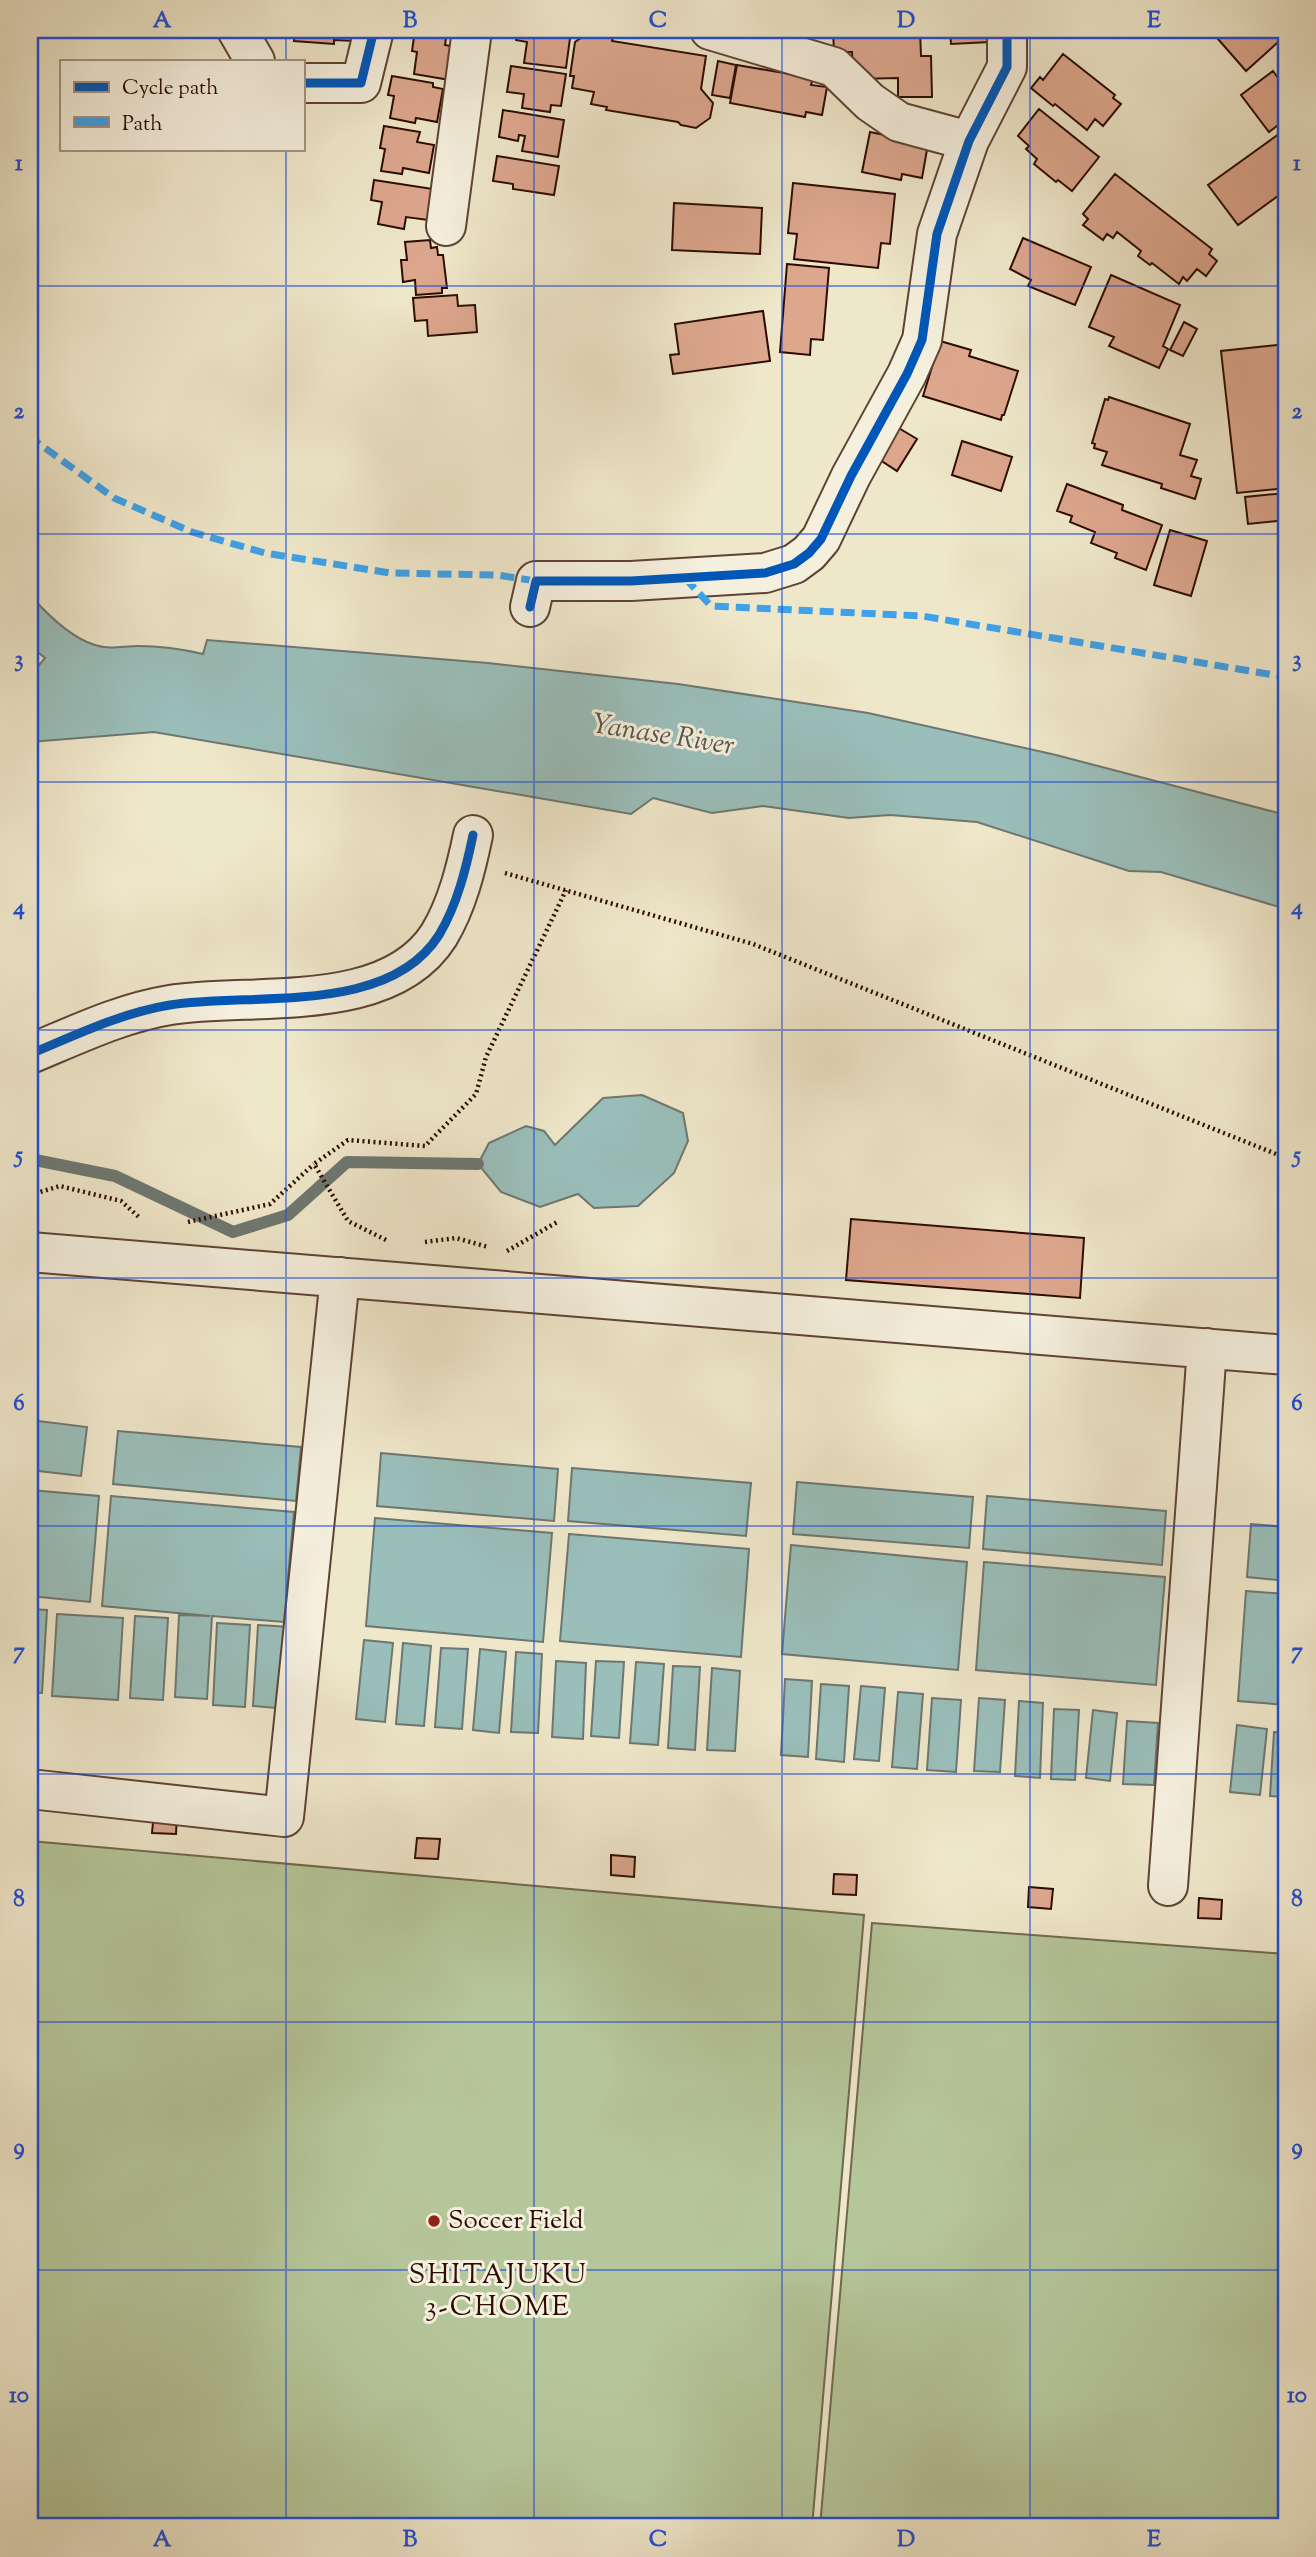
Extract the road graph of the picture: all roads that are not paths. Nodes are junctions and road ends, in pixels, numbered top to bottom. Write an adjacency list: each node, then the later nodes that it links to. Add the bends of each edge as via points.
1 (237, 30): 7 (street)
2 (272, 30): 8 (street)
3 (374, 30): 9 (street, via 360,83)
4 (472, 30): 11 (street)
5 (710, 30): 10 (street, via 834,67 899,122)
6 (1012, 33): 10 (street, via 1007,68)
7 (254, 60)
8 (263, 60)
9 (304, 83)
10 (969, 141): 12 (street, via 937,234 922,340 821,540 809,553 794,564 765,573 536,581)
11 (446, 226)
12 (530, 607)
13 (470, 848): 14 (street, via 447,921 437,938 405,967 374,986 139,1011)
14 (30, 1054)
15 (30, 1252): 16 (street)
16 (340, 1277): 17 (street); 19 (street, via 284,1817)
17 (1206, 1348): 18 (street); 20 (street)
18 (1286, 1355)
19 (30, 1790)
20 (1168, 1886)

